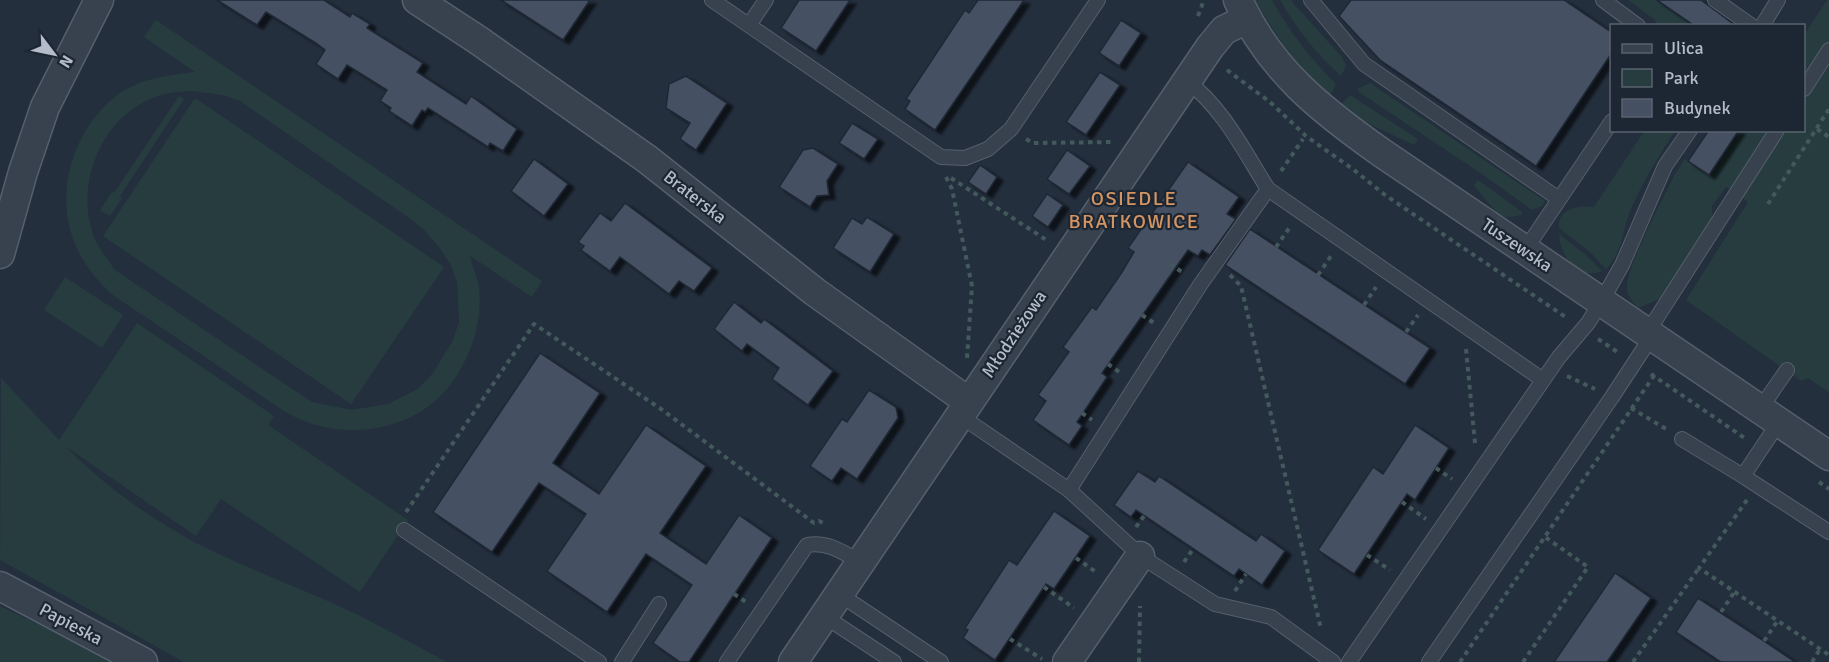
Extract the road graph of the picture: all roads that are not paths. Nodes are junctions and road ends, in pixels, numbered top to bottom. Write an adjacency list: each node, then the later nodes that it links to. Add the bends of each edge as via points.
1 (99, 0): 23 (street, via 45,107)
2 (417, 0): 29 (street, Braterska, via 648,159)
3 (712, 0): 14 (lane)
4 (766, 0): 14 (lane)
5 (1098, 0): 14 (lane, via 1011,129 988,149 965,158 941,157)
6 (1311, 0): 22 (lane, via 1364,64)
7 (1603, 0): 11 (lane)
8 (1715, 0): 12 (lane)
9 (1778, 0): 13 (lane)
10 (1242, 9): 16 (street, Młodzieżowa); 24 (street, Tuszewska, via 1265,48 1325,112)
11 (1635, 24)
12 (1749, 24)
13 (1762, 24)
14 (749, 25)
15 (1829, 50): 17 (lane)
16 (1186, 80): 21 (lane, via 1224,118); 29 (street, Młodzieżowa)
17 (1805, 86)
18 (1610, 123): 22 (lane)
19 (1689, 132): 25 (lane, via 1665,166 1622,265)
20 (1776, 132): 26 (lane)
21 (1268, 189): 28 (lane, via 1464,325); 34 (lane)
22 (1559, 199): 24 (lane)
23 (1, 249)
24 (1525, 250): 25 (street, Tuszewska)
25 (1601, 302): 26 (street, Tuszewska); 28 (lane)
26 (1649, 334): 30 (street, Tuszewska); 52 (lane, via 1612,397)
27 (1788, 370): 30 (lane)
28 (1547, 374): 51 (lane)
29 (964, 408): 34 (lane); 38 (street, Młodzieżowa)
30 (1770, 416): 32 (street, Tuszewska); 33 (lane)
31 (1676, 435): 33 (lane)
32 (1829, 456)
33 (1743, 476): 36 (lane)
34 (1069, 490): 37 (lane)
35 (404, 530): 44 (lane)
36 (1829, 532)
37 (1140, 555): 42 (lane, via 1215,604 1271,617); 50 (street)
38 (860, 562): 41 (street, Młodzieżowa); 46 (lane, via 838,549 807,544)
39 (0, 586): 43 (street, Papieska)
40 (659, 604): 45 (lane)
41 (832, 605): 47 (street, Młodzieżowa); 48 (lane); 49 (lane)
42 (1331, 660)
43 (143, 662)
44 (599, 662)
45 (622, 662)
46 (727, 662)
47 (793, 662)
48 (894, 662)
49 (941, 662)
50 (1067, 662)
51 (1350, 662)
52 (1429, 662)

